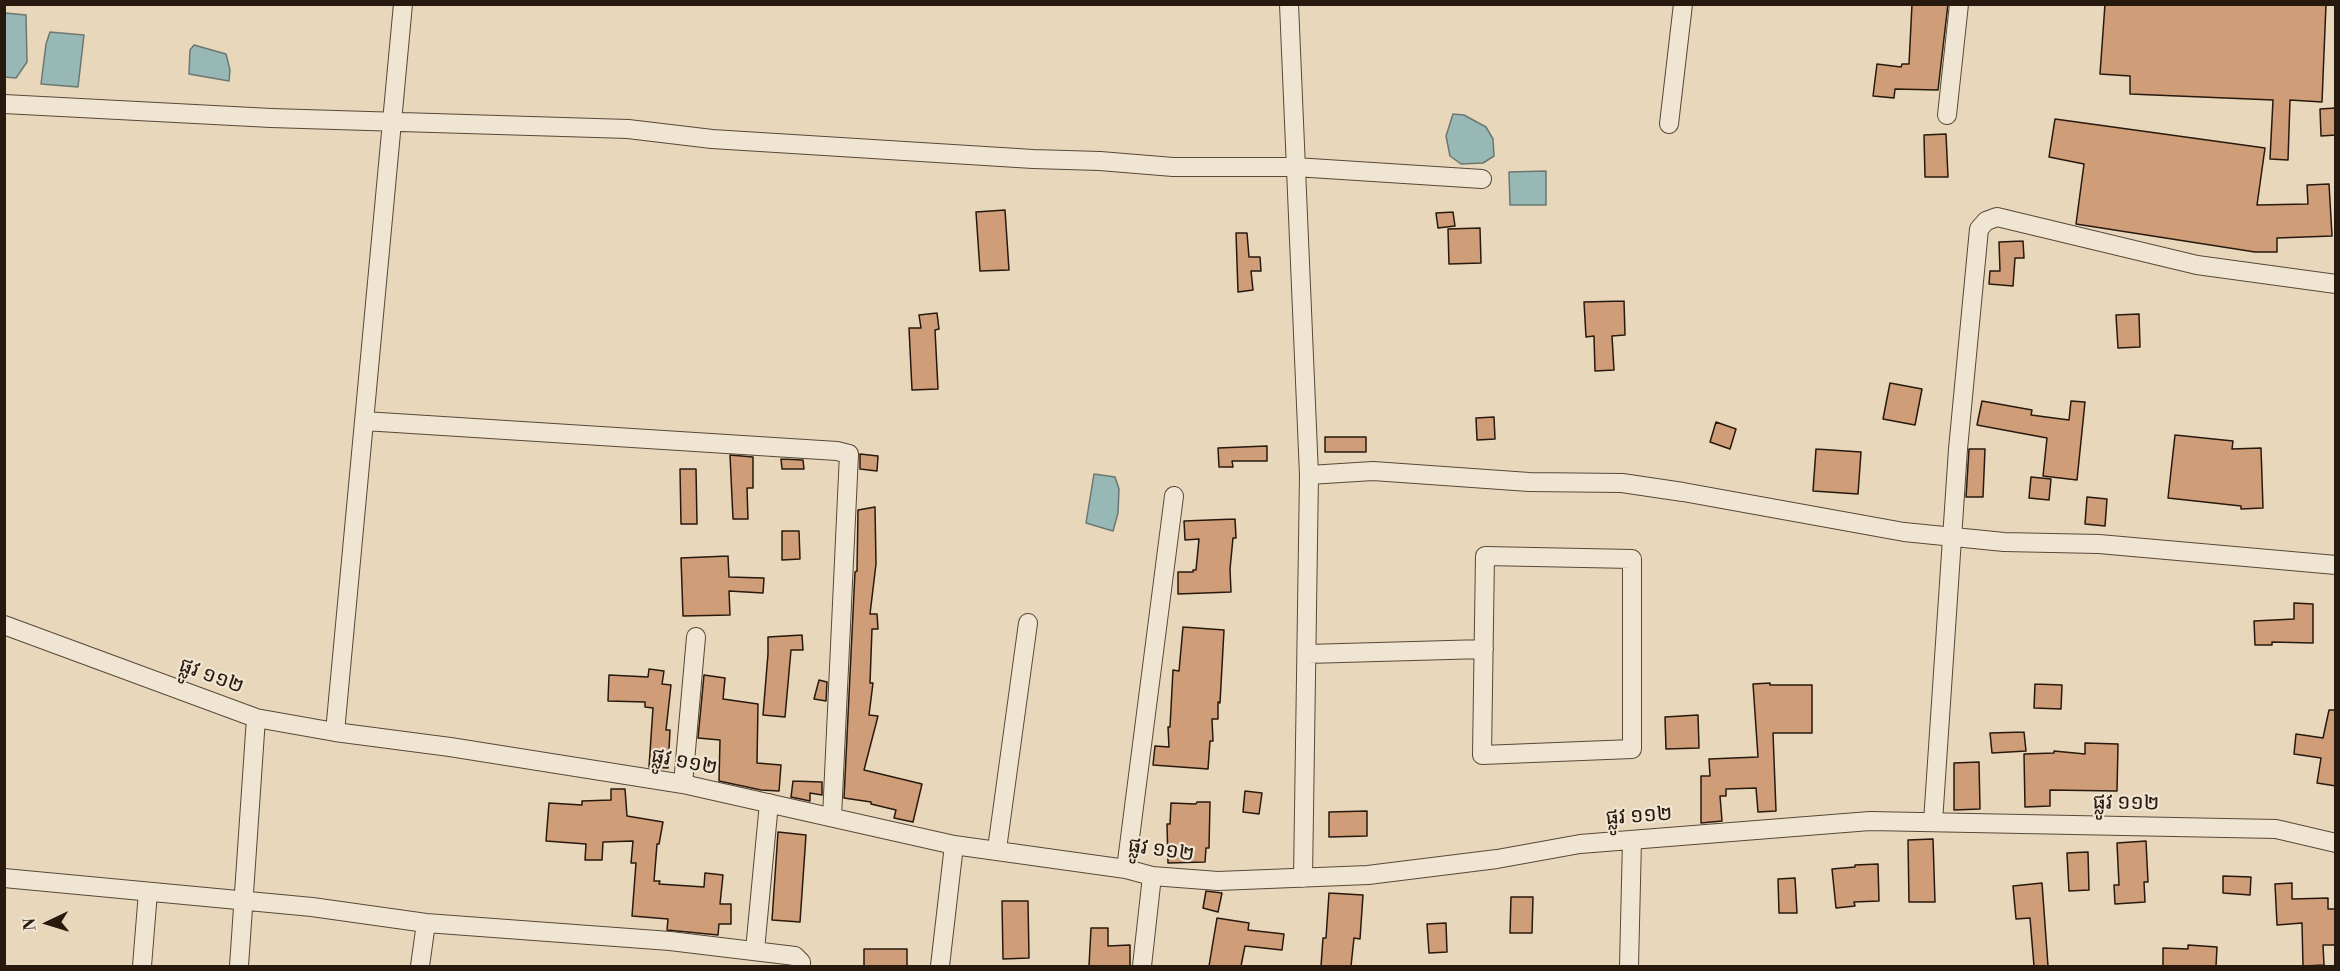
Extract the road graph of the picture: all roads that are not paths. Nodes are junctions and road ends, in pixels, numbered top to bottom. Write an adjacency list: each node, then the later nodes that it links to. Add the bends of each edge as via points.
1 (403, 4): 7 (street)
2 (1289, 4): 9 (street)
3 (1683, 4): 8 (street)
4 (1959, 4): 6 (street)
5 (4, 104): 7 (street)
6 (1947, 115)
7 (392, 122): 9 (street, via 628,129 712,139 1173,167); 12 (street)
8 (1669, 124)
9 (1295, 167): 10 (street); 13 (street)
10 (1482, 179)
11 (2336, 284): 15 (street, via 2197,265 1997,217 1986,221 1979,229 1977,242)
12 (364, 421): 23 (street); 26 (street, via 849,454)
13 (1310, 476): 15 (street, via 1373,471 1529,482 1622,483 1904,532); 21 (street)
14 (1174, 495): 32 (street)
15 (1953, 536): 16 (street); 27 (street)
16 (2336, 565)
17 (1028, 623): 31 (street)
18 (4, 625): 22 (street, ផ្លូវ ១១២)
19 (696, 637): 24 (street)
20 (1484, 649): 20 (street, via 1485,556 1632,559 1632,749 1482,755); 21 (street)
21 (1306, 654): 35 (street)
22 (256, 718): 23 (street, ផ្លូវ ១១២); 37 (street)
23 (334, 732): 24 (street, ផ្លូវ ១១២)
24 (683, 784): 25 (street, ផ្លូវ ១១២)
25 (769, 803): 26 (street, ផ្លូវ ១១២); 39 (street)
26 (832, 817): 30 (street, ផ្លូវ ១១២)
27 (1934, 822): 28 (street, ផ្លូវ ១១២, via 1870,821); 29 (street, ផ្លូវ ១១២, via 2276,829)
28 (1632, 840): 35 (street, ផ្លូវ ១១២, via 1368,874); 46 (street)
29 (2336, 843)
30 (954, 844): 31 (street, ផ្លូវ ១១២); 44 (street)
31 (997, 849): 32 (street, ផ្លូវ ១១២)
32 (1126, 869): 33 (street, ផ្លូវ ១១២)
33 (1152, 876): 35 (street, ផ្លូវ ១១២, via 1218,881); 45 (street)
34 (4, 878): 36 (street)
35 (1303, 878)
36 (148, 892): 37 (street); 40 (street)
37 (244, 902): 38 (street); 41 (street)
38 (426, 923): 39 (street); 42 (street)
39 (755, 950): 43 (street, via 795,956)
40 (142, 966)
41 (239, 966)
42 (420, 966)
43 (801, 966)
44 (940, 966)
45 (1142, 966)
46 (1629, 966)

